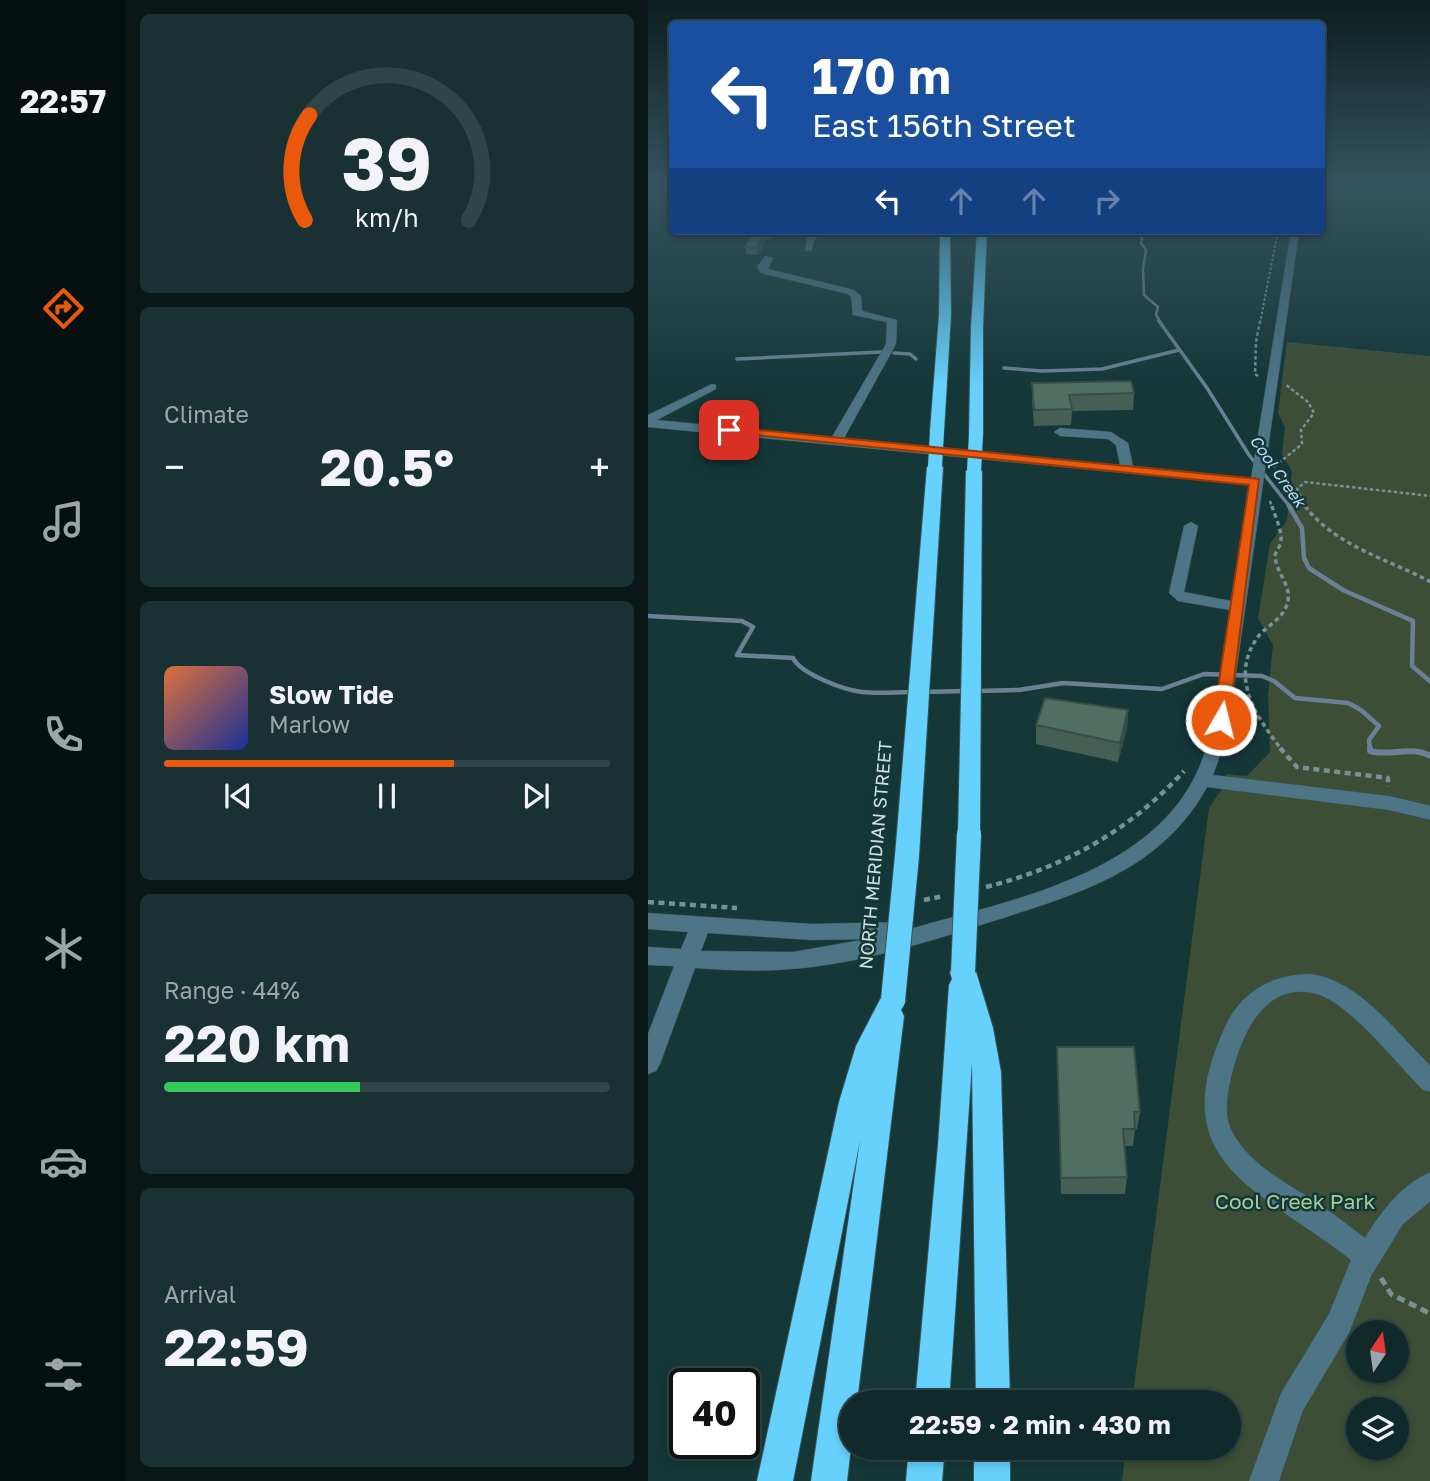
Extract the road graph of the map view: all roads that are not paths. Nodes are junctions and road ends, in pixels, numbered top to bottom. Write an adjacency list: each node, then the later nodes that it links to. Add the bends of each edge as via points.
1 (943, 250): 6 (highway)
2 (944, 250): 6 (highway, NORTH MERIDIAN STREET)
3 (981, 250): 22 (highway, bridge)
4 (1292, 250): 12 (street)
5 (768, 258): 10 (street, via 764,271 851,292 856,296 857,313 892,320 891,344)
6 (944, 258): 23 (highway, NORTH MERIDIAN STREET, bridge, via 935,467)
7 (712, 387): 8 (street)
8 (648, 421): 10 (street)
9 (1060, 432): 11 (street, via 1111,436 1122,443)
10 (836, 440): 11 (street)
11 (1127, 469): 12 (street)
12 (1256, 478): 14 (street)
13 (1191, 526): 14 (street, via 1176,593)
14 (1237, 607): 15 (street, via 1218,736)
15 (1203, 780): 16 (street, via 1389,803); 17 (street, via 1190,803 1149,846 1090,881)
16 (1430, 813)
17 (1003, 909): 19 (street, via 885,932); 21 (street, via 811,959 739,962)
18 (648, 921): 19 (street)
19 (701, 924): 21 (street)
20 (648, 956): 21 (street)
21 (688, 958): 24 (street)
22 (963, 972): 28 (highway); 29 (highway, via 987,1072)
23 (894, 1000): 32 (highway, via 870,1046 853,1102); 33 (highway, NORTH MERIDIAN STREET)
24 (648, 1064)
25 (1430, 1082): 27 (street, via 1365,1016 1321,985 1290,985 1259,998 1236,1023 1227,1047 1214,1110 1219,1132 1237,1162)
26 (1430, 1184): 27 (street, via 1394,1214)
27 (1374, 1265): 36 (street, via 1291,1403)
28 (933, 1390)
29 (993, 1390)
30 (926, 1460): 34 (highway)
31 (992, 1460): 35 (highway)
32 (775, 1481)
33 (829, 1481)
34 (924, 1481)
35 (992, 1481)
36 (1263, 1481)

